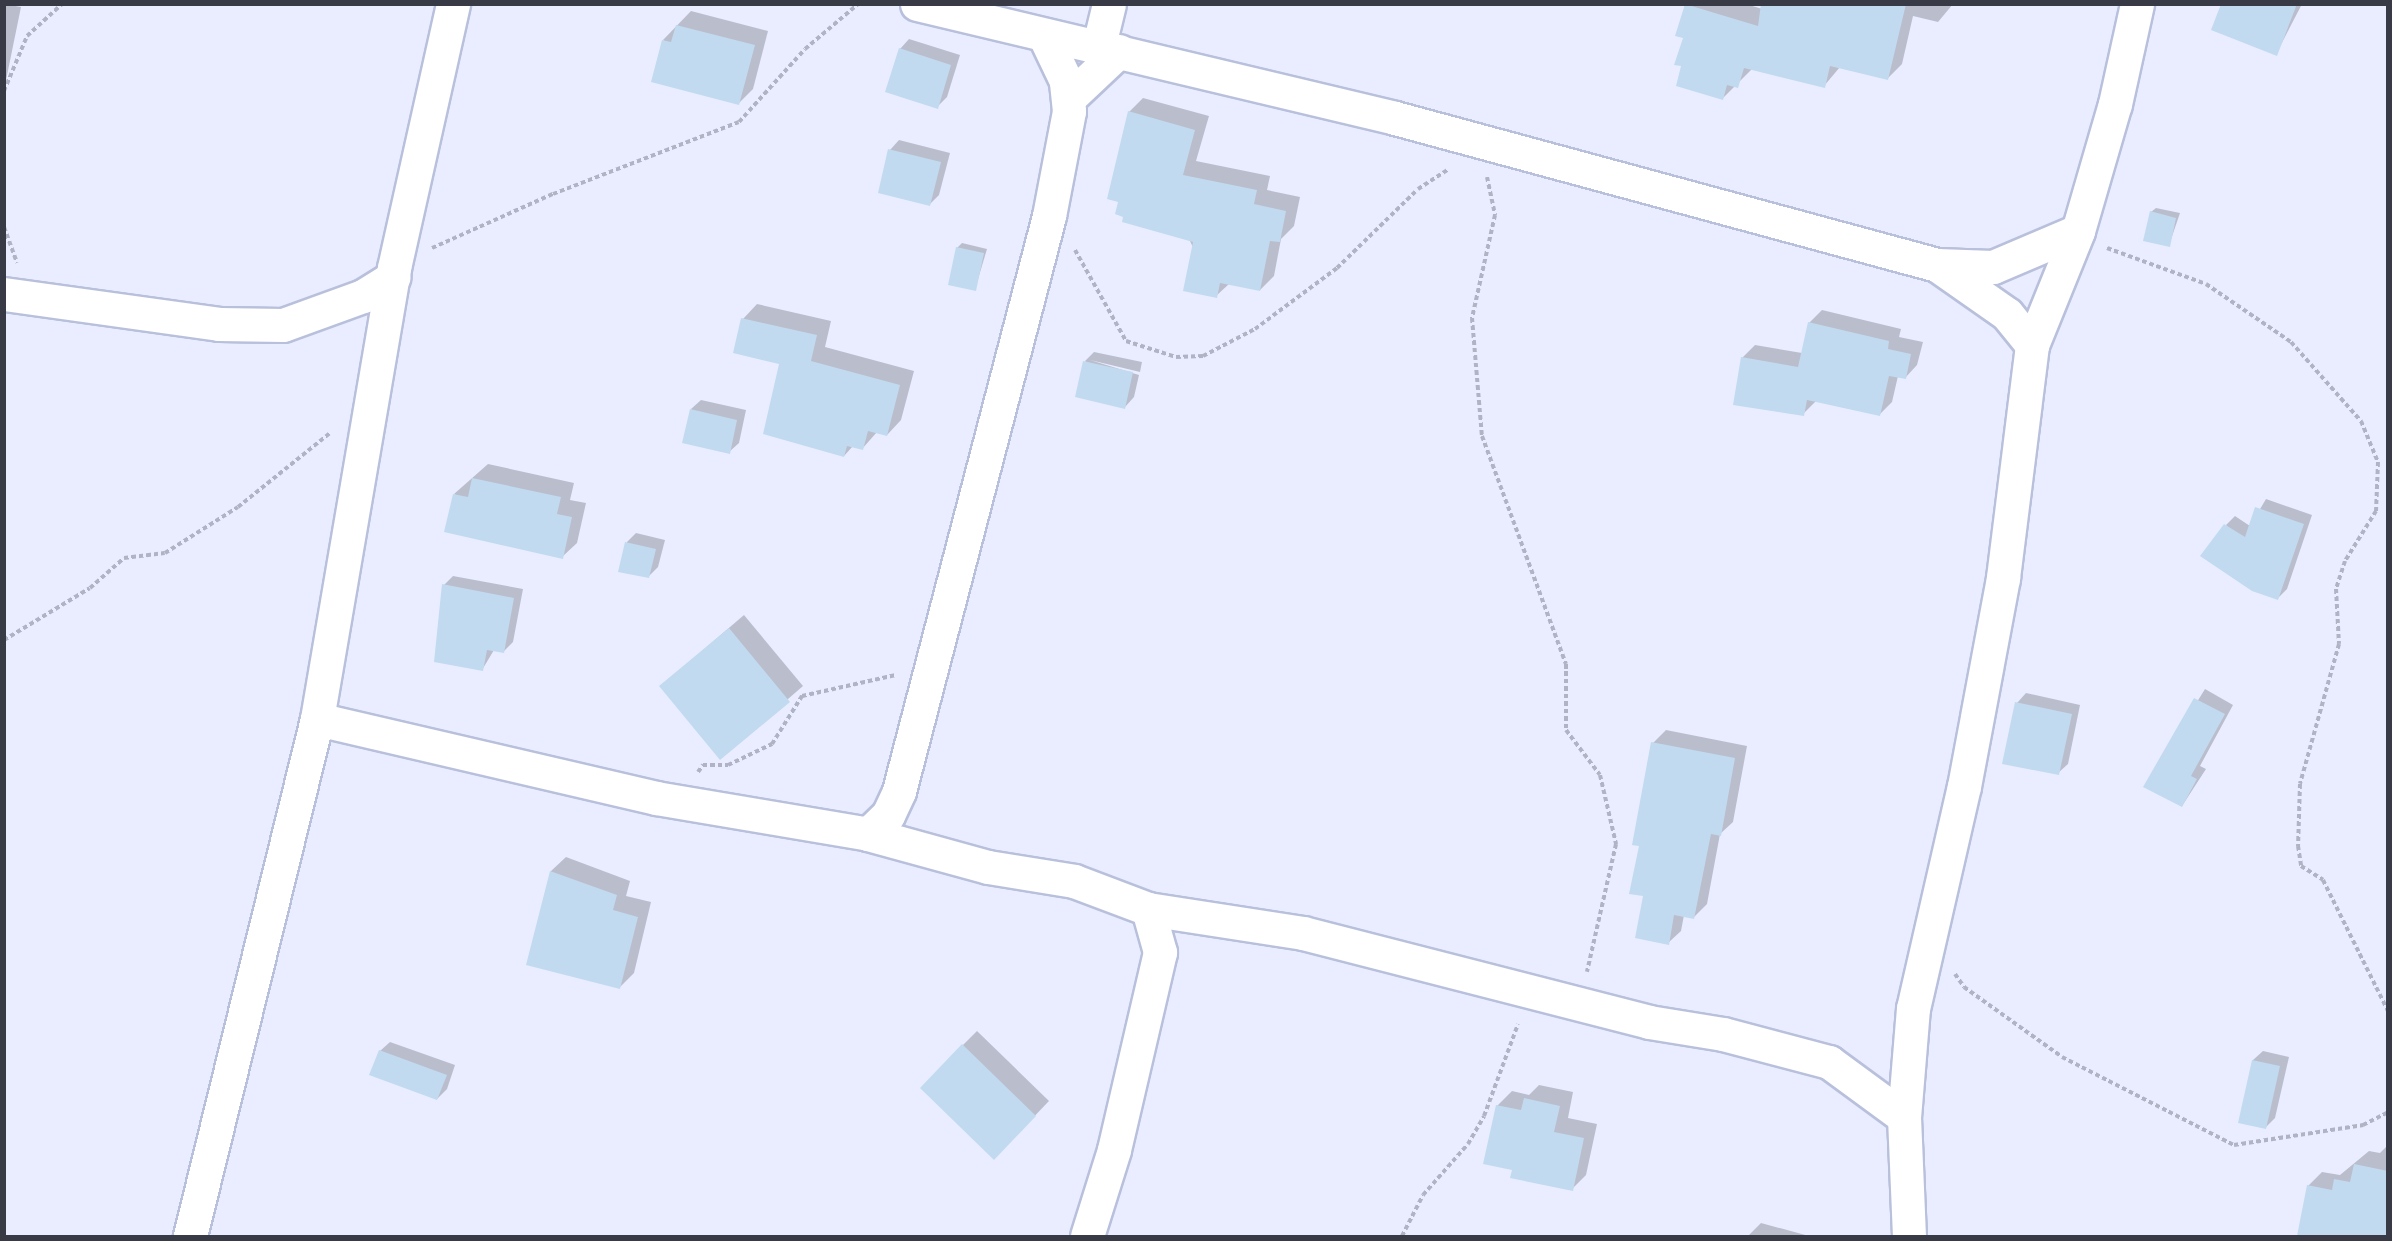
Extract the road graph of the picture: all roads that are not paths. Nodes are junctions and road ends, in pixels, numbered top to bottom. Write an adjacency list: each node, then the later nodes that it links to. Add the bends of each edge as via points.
1 (453, 4): 10 (street)
2 (917, 4): 5 (street)
3 (1109, 4): 6 (street)
4 (2137, 4): 8 (street, via 2115,104)
5 (1046, 39): 6 (street); 7 (street, via 1066,81)
6 (1109, 48): 7 (street); 9 (street, via 1489,153)
7 (1068, 99): 14 (street, via 1049,216 899,791 888,815)
8 (2077, 234): 9 (street, via 1993,267); 12 (street)
9 (1936, 265): 12 (street, via 2007,314)
10 (394, 272): 11 (street, via 363,296 283,326 219,324); 13 (street)
11 (4, 294)
12 (2032, 345): 16 (street, via 2002,578 1914,1008)
13 (317, 719): 14 (street, via 678,802); 17 (street)
14 (868, 834): 15 (street, via 988,867 1074,881)
15 (1148, 909): 16 (street, via 1303,933 1579,1005 1829,1062); 18 (street, via 1160,952 1114,1150)
16 (1904, 1117): 19 (street)
17 (189, 1236)
18 (1087, 1236)
19 (1909, 1236)

